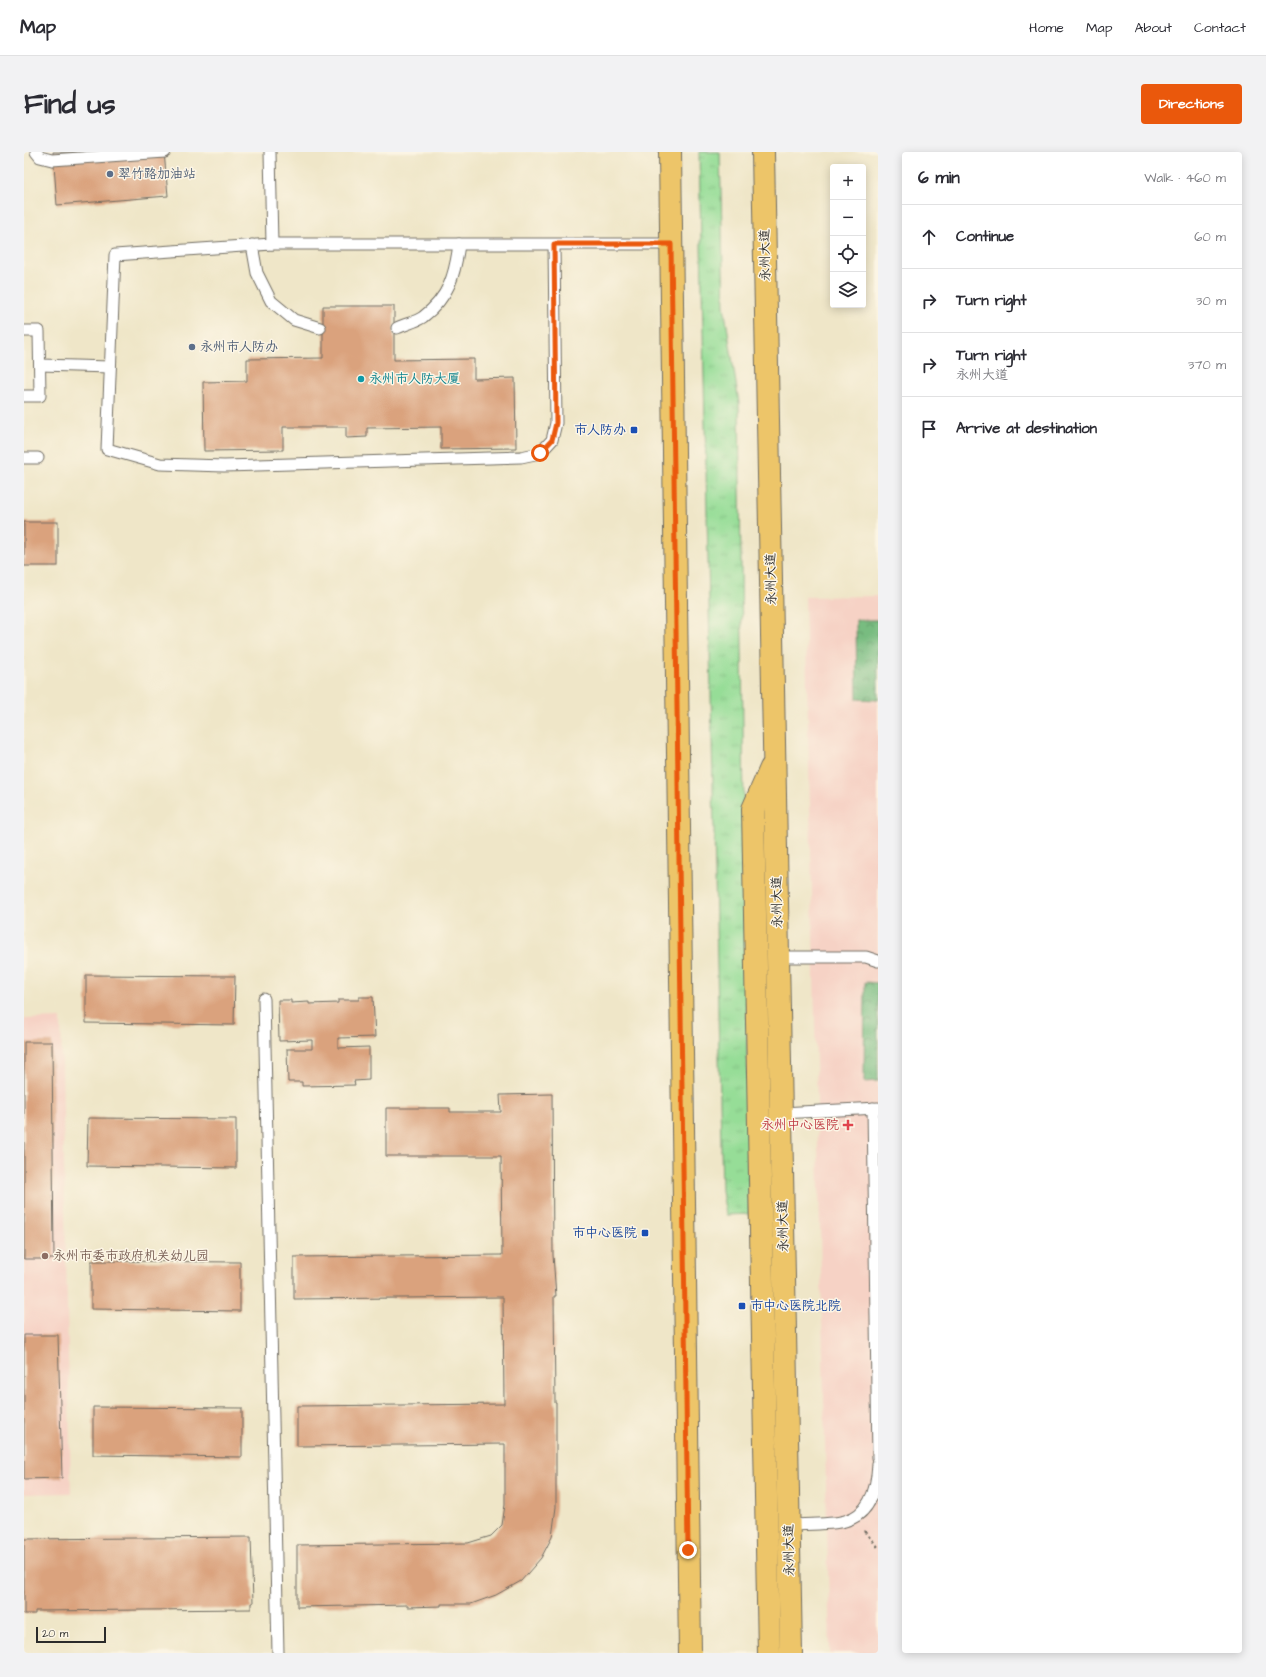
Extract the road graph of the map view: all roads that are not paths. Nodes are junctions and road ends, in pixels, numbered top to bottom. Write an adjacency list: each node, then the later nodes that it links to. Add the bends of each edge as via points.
1 (36, 152): 2 (lane, via 40,157 52,160)
2 (165, 152)
3 (270, 152): 9 (lane)
4 (658, 152): 7 (main road)
5 (763, 152): 8 (main road, 永州大道)
6 (778, 152): 8 (main road)
7 (670, 162): 12 (main road)
8 (763, 180): 22 (main road, 永州大道)
9 (272, 244): 10 (lane); 13 (lane)
10 (459, 244): 11 (lane); 15 (lane, via 456,269 442,299 422,318)
11 (554, 244): 12 (lane); 18 (lane, via 556,423 552,440 540,453 497,458 224,466 160,464 107,449)
12 (671, 244): 35 (main road)
13 (252, 245): 14 (lane, via 257,273 271,302 294,320); 18 (lane, via 115,255)
14 (320, 328)
15 (397, 328)
16 (24, 331): 17 (lane, via 39,331)
17 (40, 365): 18 (lane); 19 (lane, via 40,396)
18 (110, 367)
19 (24, 396)
20 (24, 458): 21 (lane)
21 (38, 458)
22 (774, 760): 24 (main road, 永州大道); 36 (main road, via 753,809)
23 (878, 950): 25 (lane)
24 (778, 957): 25 (lane); 29 (main road, 永州大道)
25 (866, 957): 26 (lane)
26 (878, 961)
27 (264, 999): 34 (lane)
28 (875, 1108): 29 (lane); 30 (lane)
29 (781, 1114): 33 (main road, 永州大道)
30 (877, 1349): 31 (lane)
31 (878, 1458)
32 (878, 1464): 33 (lane, via 874,1495 853,1518 843,1522)
33 (788, 1525): 37 (main road, 永州大道)
34 (278, 1653)
35 (690, 1653)
36 (769, 1653)
37 (791, 1653)

